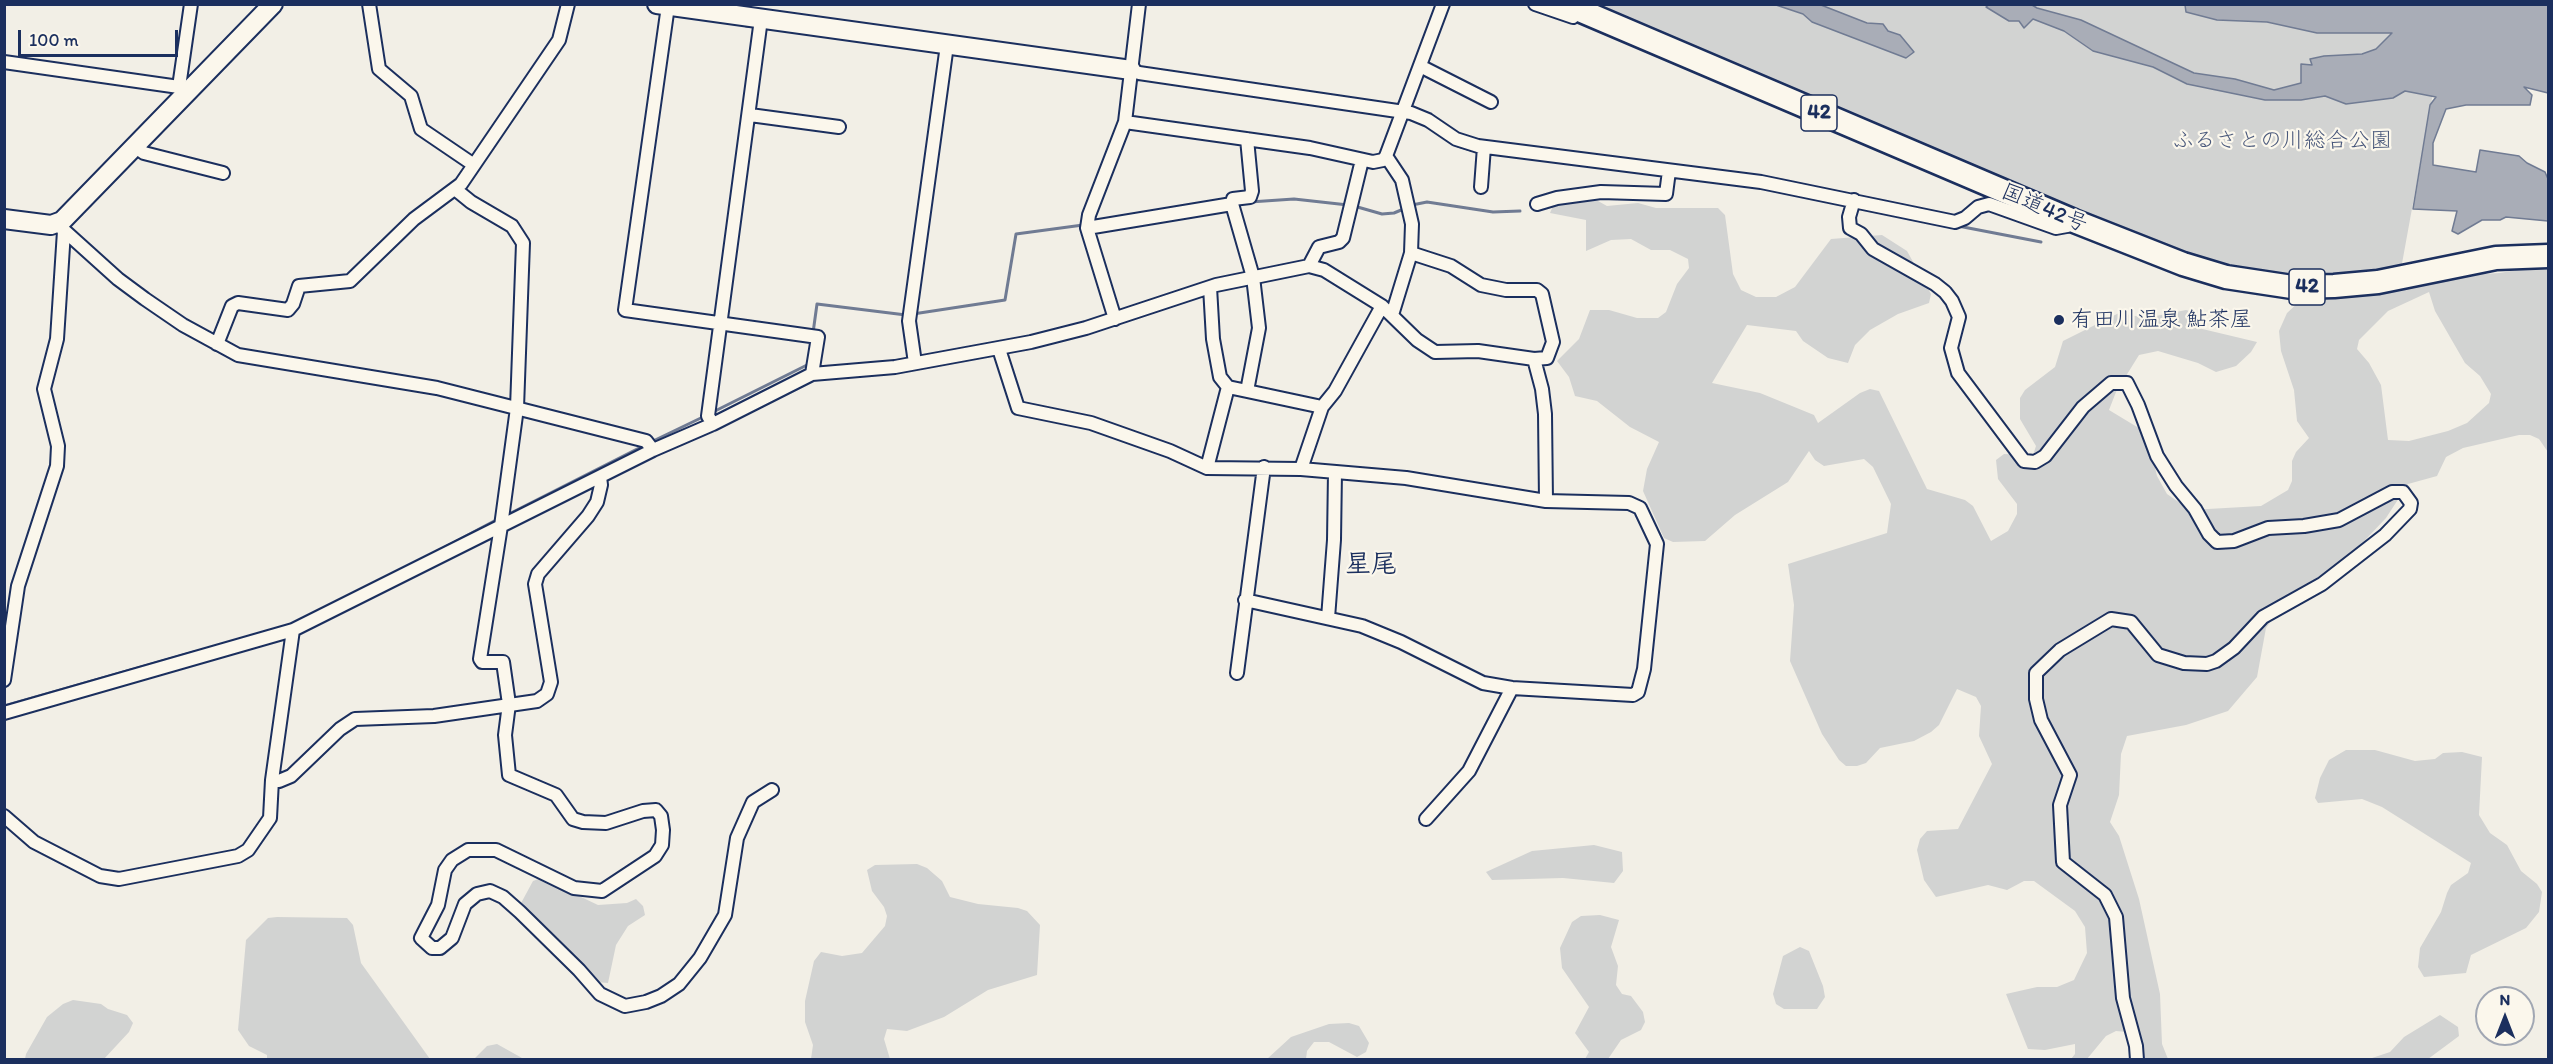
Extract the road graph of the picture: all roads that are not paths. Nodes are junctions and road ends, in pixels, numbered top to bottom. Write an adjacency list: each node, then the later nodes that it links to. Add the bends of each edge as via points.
1 (191, 4): 16 (street)
2 (273, 4): 16 (street)
3 (369, 4): 27 (street, via 379,69 411,96 421,129)
4 (568, 4): 27 (street, via 559,39)
5 (1139, 4): 15 (street)
6 (1443, 4): 14 (street)
7 (1535, 4): 11 (street, via 1578,18)
8 (1566, 4): 11 (highway, 国道42号 / 42)
9 (663, 5): 10 (street); 47 (street, via 625,310)
10 (755, 14): 12 (street); 19 (street)
11 (1592, 16): 36 (highway, 国道42号 / 42)
12 (947, 45): 15 (street); 51 (street, via 909,321)
13 (4, 62): 16 (street)
14 (1420, 66): 17 (street); 18 (street)
15 (1131, 70): 18 (street); 20 (street)
16 (182, 91): 23 (street)
17 (1491, 102)
18 (1403, 112): 24 (street, via 1428,120 1461,142); 25 (street)
19 (750, 115): 21 (street); 47 (street)
20 (1125, 122): 22 (street); 38 (street)
21 (839, 127)
22 (1247, 139): 26 (street); 33 (street, via 1252,194 1233,199)
23 (135, 146): 29 (street, via 144,153); 37 (street)
24 (1484, 147): 28 (street); 30 (street)
25 (1386, 156): 26 (street, via 1378,162); 39 (street, via 1404,188 1412,225)
26 (1362, 160): 41 (street, via 1342,238 1319,247)
27 (474, 165): 31 (street)
28 (1669, 171): 32 (street); 34 (street, via 1666,194 1601,192)
29 (223, 173)
30 (1480, 187)
31 (455, 189): 48 (street, via 414,219 350,281 299,286 288,310 238,303 232,306); 56 (street, via 512,226 522,240)
32 (1854, 200): 36 (street, via 1955,222 1989,204 2056,228); 78 (street, via 1850,228 1873,249 1935,284 1952,301 1959,317 1951,348 1958,373 2024,462 2035,462 2045,456 2083,407 2111,383 2127,383 2157,456 2217,542 2234,541 2268,528 2339,520 2392,492 2403,492 2411,503 2385,535 2322,584 2263,617 2216,661 2184,663 2158,655 2131,622 2111,619 2060,650 2036,673 2041,720 2070,775 2060,805 2063,862 2105,895 2116,917 2123,998)
33 (1232, 204): 38 (street); 42 (street)
34 (1537, 204)
35 (4, 219): 37 (street)
36 (2074, 221): 40 (highway, 国道42号 / 42, via 2183,264 2226,277 2292,287 2378,282 2496,258)
37 (61, 228): 48 (street, via 127,286); 70 (street, via 57,339 44,388 58,446 57,466 18,586)
38 (1087, 228): 46 (street)
39 (1411, 253): 45 (street); 50 (street, via 1451,266 1487,286 1531,289 1542,294 1552,347 1547,358)
40 (2548, 256)
41 (1309, 266): 42 (street); 44 (street, via 1324,270)
42 (1253, 277): 43 (street); 54 (street, via 1259,328)
43 (1210, 287): 46 (street); 53 (street, via 1218,368)
44 (1382, 306): 45 (street); 55 (street, via 1335,391)
45 (1392, 315): 50 (street, via 1435,352 1478,351)
46 (1115, 318): 49 (street, via 1060,336)
47 (721, 323): 52 (street, via 818,338); 57 (street, via 708,416)
48 (217, 344): 56 (street, via 245,357 437,388)
49 (999, 349): 51 (street); 60 (street, via 1018,408 1091,423)
50 (1534, 359): 64 (street, via 1545,414)
51 (915, 363): 52 (street)
52 (812, 374): 57 (street)
53 (1228, 387): 54 (street); 60 (street)
54 (1247, 391): 55 (street)
55 (1322, 407): 61 (street)
56 (517, 408): 58 (street, via 646,441); 65 (street)
57 (713, 424): 58 (street)
58 (653, 450): 63 (street)
59 (1264, 467): 60 (street); 61 (street); 66 (street)
60 (1207, 468)
61 (1301, 469): 62 (street)
62 (1335, 472): 64 (street, via 1406,478); 67 (street)
63 (600, 477): 65 (street); 72 (street, via 597,502 538,574 535,584 549,663 551,682 547,694 537,701)
64 (1546, 501): 71 (street, via 1629,503 1644,514 1657,544 1642,684 1633,694)
65 (501, 526): 68 (street); 72 (street, via 480,659 503,662)
66 (1245, 600): 67 (street); 69 (street)
67 (1328, 618): 71 (street, via 1382,633 1483,683)
68 (294, 630): 73 (street); 74 (street)
69 (1237, 674)
70 (4, 680)
71 (1512, 688): 77 (street, via 1469,771)
72 (508, 704): 74 (street, via 434,716 355,719 291,776); 75 (street, via 509,775 556,795 573,819 583,822 606,823 656,810 661,816 662,844 655,856 602,891 574,888 496,850 468,850 445,870 438,905 421,938 432,948 440,948 452,938 465,904 477,894 490,891 520,912 600,994 625,1006 661,996 679,984 700,958 724,915 737,838 753,802)
73 (4, 713)
74 (272, 780): 76 (street, via 270,818 248,850 238,856 119,879 100,876 34,842)
75 (772, 790)
76 (4, 816)
77 (1426, 819)
78 (2138, 1059)

